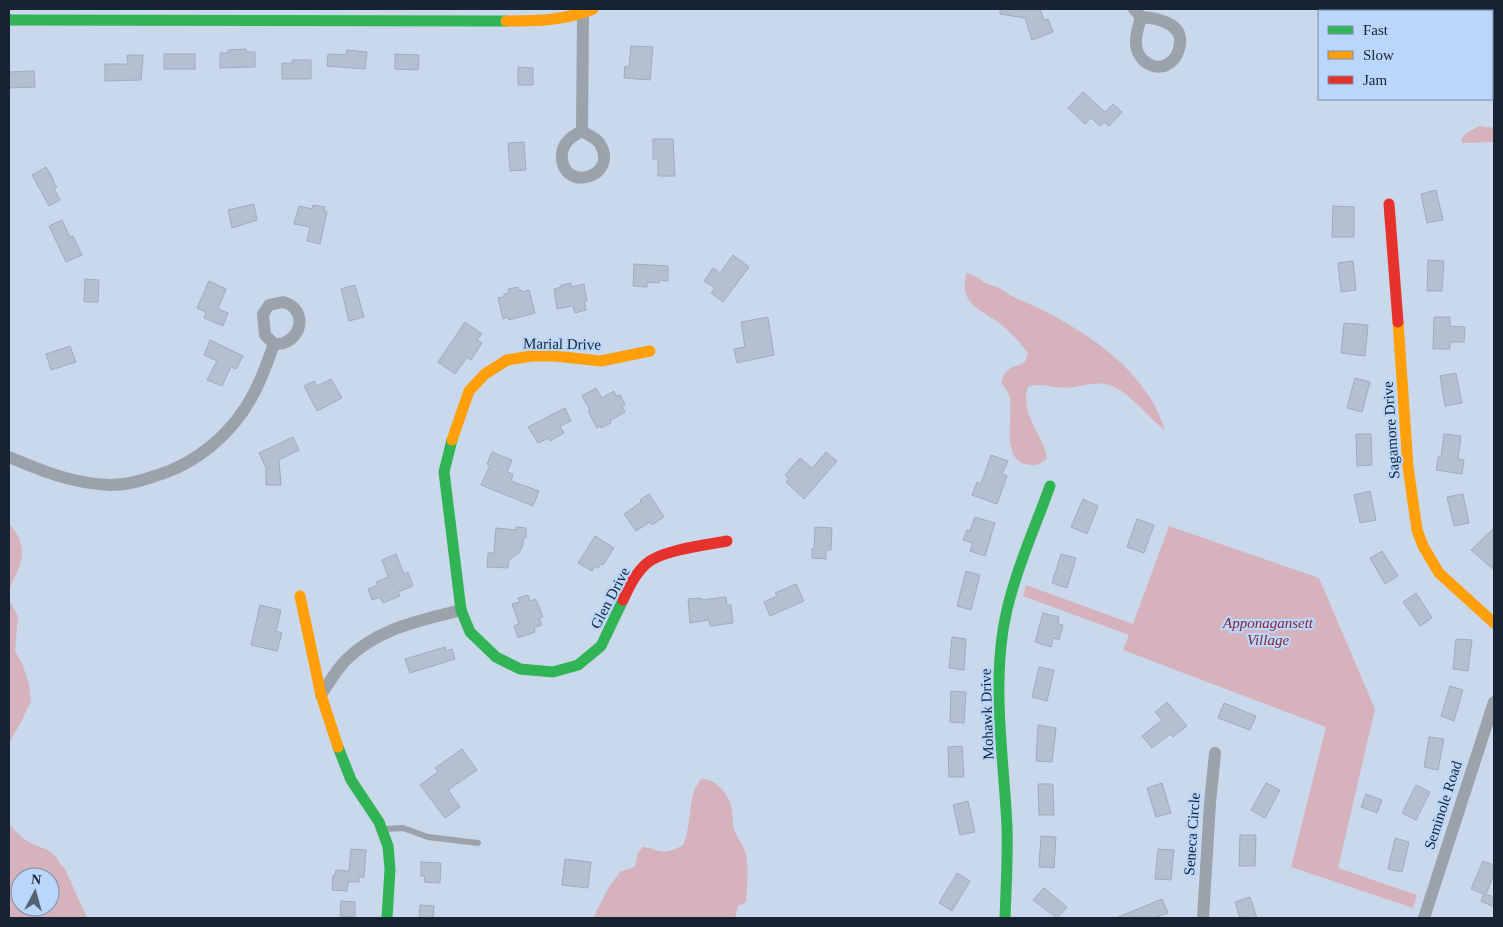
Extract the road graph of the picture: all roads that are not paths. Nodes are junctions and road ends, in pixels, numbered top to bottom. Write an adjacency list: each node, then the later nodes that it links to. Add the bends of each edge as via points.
1 (588, 11): 3 (street, via 568,18 539,21); 5 (street)
2 (60, 14): 3 (street, via 198,22); 4 (street)
3 (339, 14)
4 (9, 20)
5 (582, 130)
6 (1389, 204): 14 (street, Sagamore Drive, via 1408,473 1417,530 1439,573)
7 (274, 344): 9 (street, via 254,394 236,420 205,452 173,470 128,484 110,485 73,480)
8 (650, 351): 13 (street, Marial Drive, via 601,361 554,356 507,360 485,374 469,391 444,472)
9 (9, 457)
10 (1050, 486): 21 (street, Mohawk Drive, via 1016,578 998,672 1007,835)
11 (728, 542): 13 (street, Glen Drive, via 671,552 647,563 633,580 601,646 578,665 553,672 520,670 496,657 470,632)
12 (300, 596): 15 (street)
13 (461, 610): 15 (street, via 396,627 363,645 344,662)
14 (1494, 623)
15 (321, 694): 18 (street, via 351,780)
16 (1494, 702): 23 (street, Seminole Road)
17 (1215, 753): 22 (street, Seneca Circle)
18 (382, 829): 19 (lane, via 403,828 428,838); 20 (street, via 389,851)
19 (478, 843)
20 (387, 918)
21 (1005, 918)
22 (1203, 918)
23 (1424, 918)

